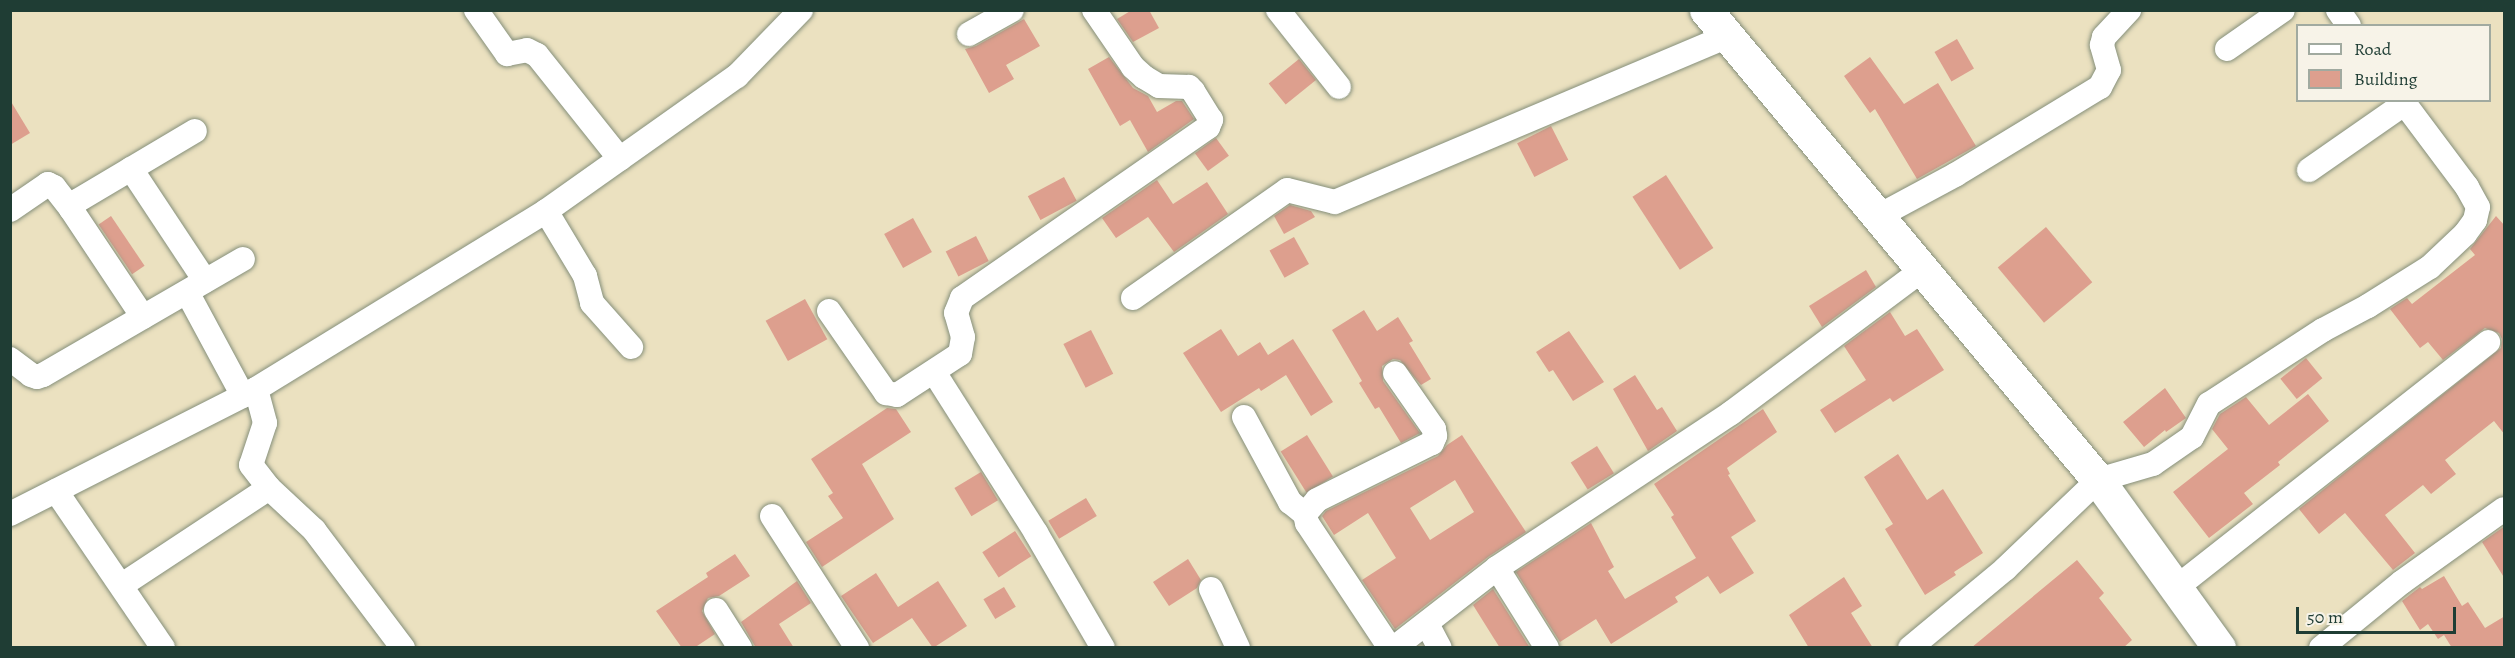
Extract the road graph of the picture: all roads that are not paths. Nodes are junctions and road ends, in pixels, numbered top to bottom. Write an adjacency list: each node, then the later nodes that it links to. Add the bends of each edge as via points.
1 (476, 10): 17 (street, via 507,54 528,50 537,55)
2 (801, 10): 17 (street, via 737,76)
3 (1012, 10): 11 (street)
4 (1094, 10): 33 (street, via 1133,67 1160,86 1189,87 1211,123 962,298 956,313 963,346 954,360)
5 (1278, 10): 14 (street)
6 (1706, 10): 12 (highway)
7 (2129, 10): 23 (street, via 2103,37 2109,70 2100,87 1955,175)
8 (2283, 10): 13 (street)
9 (2338, 10): 10 (street)
10 (2348, 24)
11 (969, 34)
12 (1728, 36): 23 (highway); 27 (street, via 1335,202 1287,190)
13 (2227, 49)
14 (1338, 87)
15 (2403, 102): 19 (street); 37 (street, via 2478,207 2465,234 2430,267 2209,404 2192,437 2153,464)
16 (195, 131): 18 (street)
17 (620, 159): 22 (street)
18 (132, 169): 21 (street, via 73,204); 26 (street)
19 (2309, 170)
20 (12, 205): 21 (street, via 48,184 54,186)
21 (71, 209): 29 (street)
22 (546, 211): 31 (street, via 585,276 592,303); 35 (street)
23 (1876, 217): 25 (highway)
24 (243, 259): 26 (street)
25 (1921, 271): 37 (highway); 44 (street, via 1731,413)
26 (196, 286): 29 (street); 35 (street)
27 (1133, 298)
28 (829, 311): 33 (street, via 886,393 897,395)
29 (143, 317): 32 (street, via 37,377)
30 (2488, 342): 46 (street)
31 (631, 347)
32 (10, 359)
33 (934, 372): 54 (street)
34 (1395, 373): 41 (street, via 1434,429 1432,443 1317,500)
35 (250, 392): 38 (street, via 265,423 252,465); 39 (street)
36 (1244, 417): 41 (street, via 1290,502)
37 (2097, 480): 46 (highway); 59 (street, via 2005,569)
38 (269, 488): 45 (street); 51 (street, via 314,530)
39 (56, 491): 42 (street); 45 (street)
40 (2505, 509): 61 (street, via 2402,582)
41 (1305, 513): 56 (street, via 1307,523)
42 (10, 514)
43 (771, 516): 53 (street)
44 (1497, 568): 49 (street); 58 (street)
45 (122, 585): 50 (street)
46 (2177, 587): 60 (highway)
47 (1211, 589): 55 (street)
48 (716, 610): 52 (street)
49 (1426, 624): 56 (street); 57 (street)
50 (163, 648)
51 (403, 648)
52 (740, 648)
53 (857, 648)
54 (1103, 648)
55 (1239, 648)
56 (1392, 648)
57 (1440, 648)
58 (1547, 648)
59 (1910, 648)
60 (2219, 648)
61 (2321, 648)

